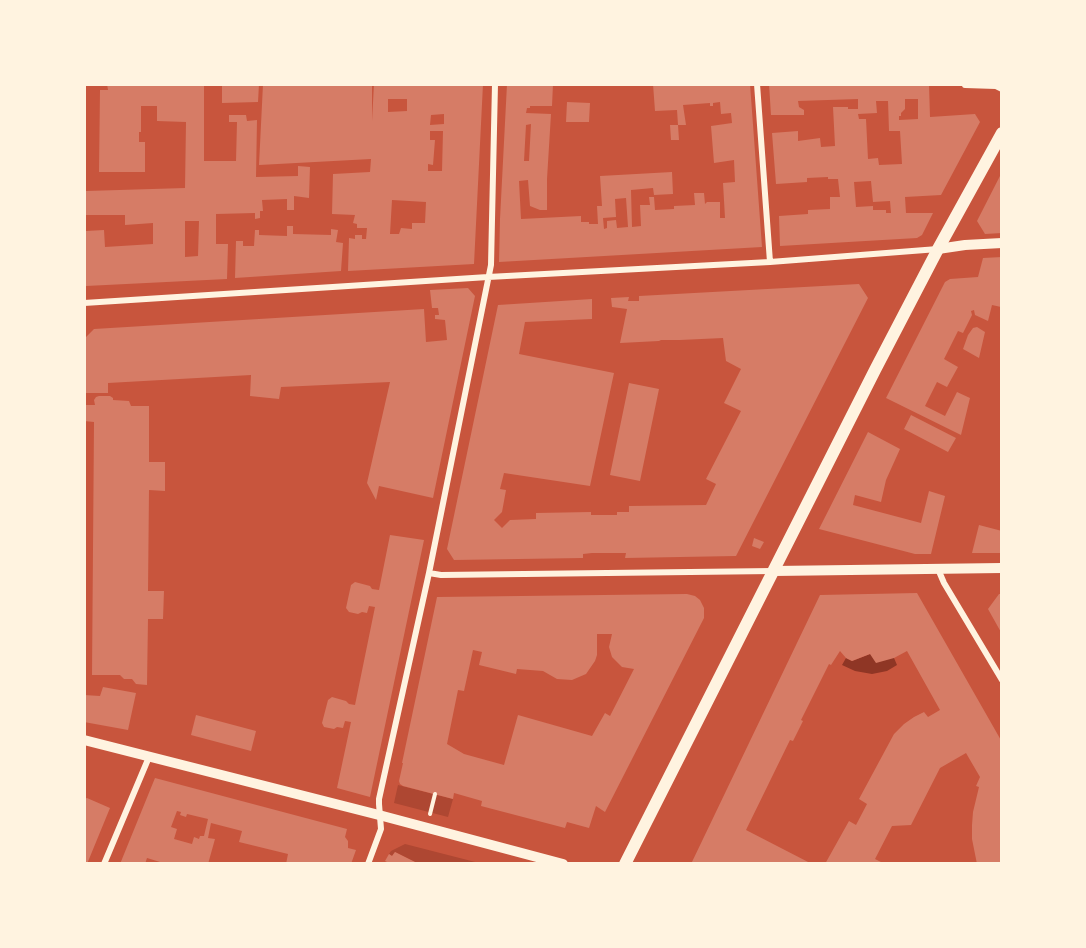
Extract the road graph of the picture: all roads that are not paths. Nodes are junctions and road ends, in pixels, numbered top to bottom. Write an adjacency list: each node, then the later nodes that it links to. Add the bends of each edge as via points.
1 (495, 84): 9 (street)
2 (758, 84): 8 (street)
3 (965, 84): 4 (street)
4 (1002, 89)
5 (1002, 133): 7 (main road)
6 (1002, 243): 7 (street)
7 (938, 249): 8 (street); 13 (main road)
8 (770, 262): 9 (street)
9 (488, 277): 10 (street); 14 (street)
10 (84, 303)
11 (938, 568): 12 (street); 13 (street); 15 (street)
12 (1002, 568)
13 (774, 571): 14 (street); 22 (main road)
14 (429, 573): 18 (street, via 379,799)
15 (1002, 680)
16 (84, 740): 17 (street)
17 (149, 757): 18 (street); 19 (street)
18 (379, 815): 20 (street, via 381,829); 21 (street)
19 (104, 864)
20 (368, 864)
21 (563, 864)
22 (625, 864)

